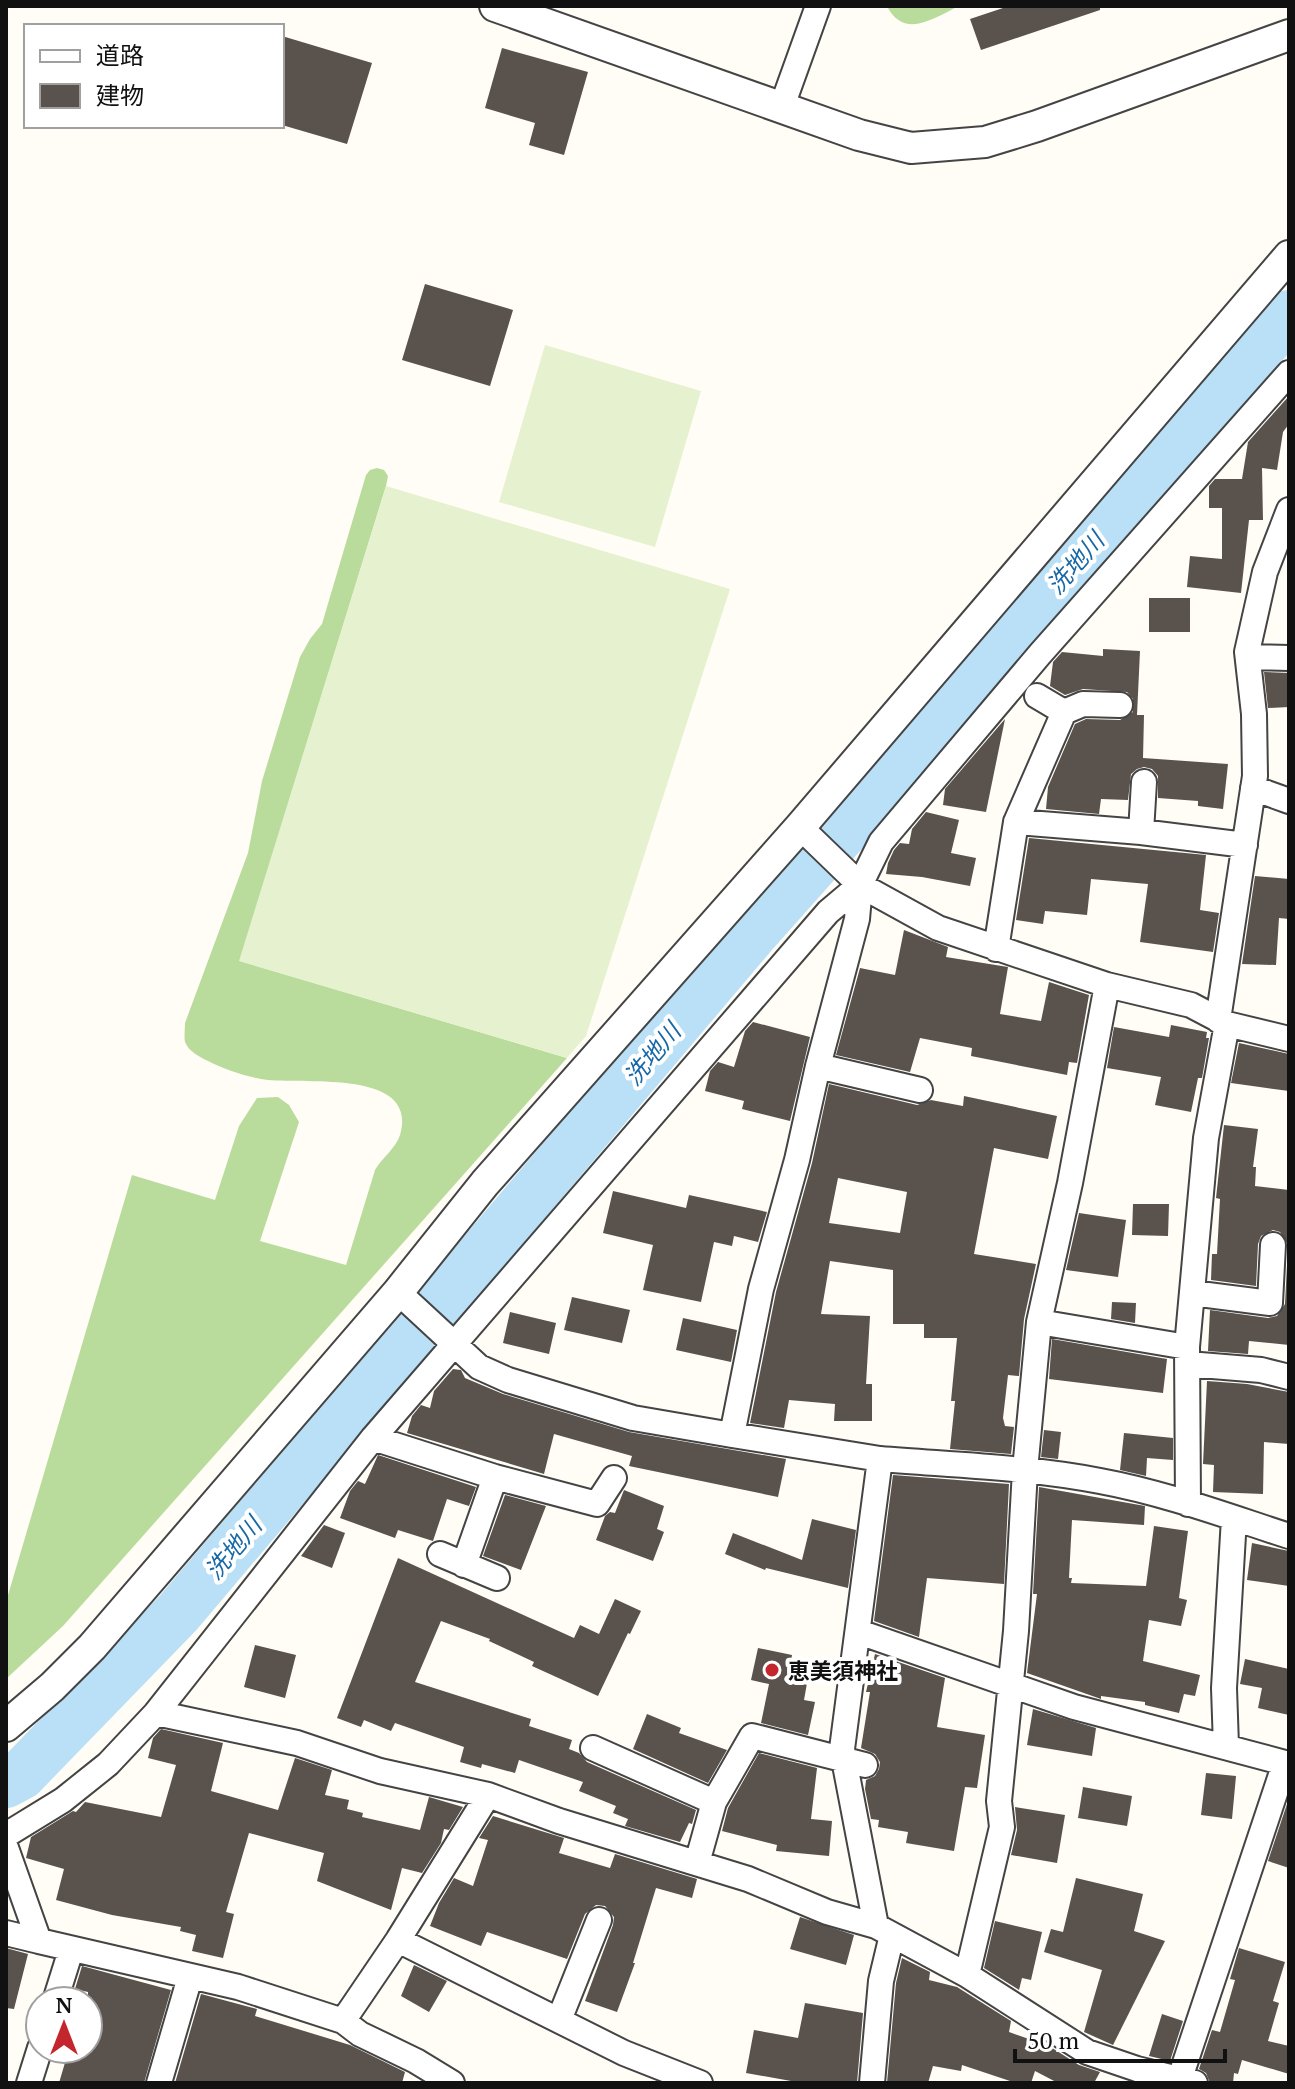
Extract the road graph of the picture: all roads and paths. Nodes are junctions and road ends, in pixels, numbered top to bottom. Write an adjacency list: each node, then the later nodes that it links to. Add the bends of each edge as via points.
1 (495, 6): 4 (street)
2 (818, 6): 4 (street)
3 (1289, 35): 4 (street, via 985,142 911,148)
4 (781, 109)
5 (1289, 256): 18 (street)
6 (1289, 373): 20 (street, via 1040,654 881,842)
7 (1289, 510): 8 (street, via 1265,572)
8 (1248, 657): 9 (street); 14 (street)
9 (1289, 658)
10 (1037, 696): 12 (street)
11 (1120, 705): 12 (street, via 1083,704)
12 (1064, 712): 16 (street)
13 (1144, 782): 17 (street)
14 (1253, 788): 15 (street); 19 (street)
15 (1289, 801)
16 (1016, 822): 17 (street); 21 (street)
17 (1141, 832): 19 (street)
18 (806, 833): 20 (street); 29 (street, via 485,1183)
19 (1245, 845): 23 (street)
20 (856, 882): 21 (street, via 938,928); 25 (street, via 857,919); 31 (street)
21 (996, 949): 22 (street)
22 (1107, 985): 23 (street, via 1191,1005); 30 (street)
23 (1222, 1022): 24 (street); 28 (street)
24 (1289, 1039)
25 (818, 1066): 26 (street); 34 (street, via 761,1289)
26 (920, 1090)
27 (1273, 1245): 28 (street, via 1270,1303)
28 (1192, 1293): 32 (street)
29 (403, 1297): 31 (street); 49 (street, via 92,1647)
30 (1039, 1322): 32 (street); 37 (street)
31 (448, 1340): 34 (street, via 479,1367 508,1380 633,1418); 35 (street)
32 (1187, 1356): 33 (street); 40 (street)
33 (1289, 1377)
34 (732, 1435): 36 (street)
35 (373, 1438): 38 (street); 48 (street)
36 (880, 1459): 37 (street); 46 (street)
37 (1025, 1470): 40 (street, via 1098,1480); 47 (street)
38 (495, 1477): 39 (street, via 597,1504); 44 (street)
39 (614, 1478)
40 (1188, 1504): 41 (street)
41 (1234, 1518): 42 (street); 50 (street, via 1224,1688)
42 (1289, 1536)
43 (440, 1554): 44 (street)
44 (464, 1565): 45 (street)
45 (497, 1578)
46 (859, 1632): 47 (street); 52 (street, via 842,1749)
47 (1010, 1686): 50 (street); 65 (street, via 999,1801 1002,1827)
48 (156, 1713): 54 (street, via 297,1743 380,1771); 56 (street, via 108,1764)
49 (6, 1726)
50 (1226, 1746): 53 (street)
51 (593, 1748): 55 (street)
52 (854, 1763): 55 (street, via 752,1736); 60 (street)
53 (1287, 1763): 71 (street)
54 (488, 1795): 58 (street); 62 (street)
55 (714, 1802): 58 (street)
56 (6, 1835)
57 (6, 1848): 63 (street)
58 (697, 1863): 60 (street)
59 (599, 1920): 68 (street)
60 (884, 1930): 65 (street); 75 (street)
61 (6, 1933): 63 (street)
62 (398, 1940): 68 (street); 69 (street)
63 (39, 1941): 64 (street)
64 (71, 1950): 66 (street); 67 (street)
65 (967, 1975): 70 (street)
66 (190, 1977): 69 (street); 72 (street)
67 (60, 1985)
68 (559, 2020): 74 (street)
69 (343, 2021): 73 (street)
70 (1133, 2076): 71 (street)
71 (1187, 2081)
72 (159, 2083)
73 (452, 2083)
74 (700, 2083)
75 (872, 2083)

